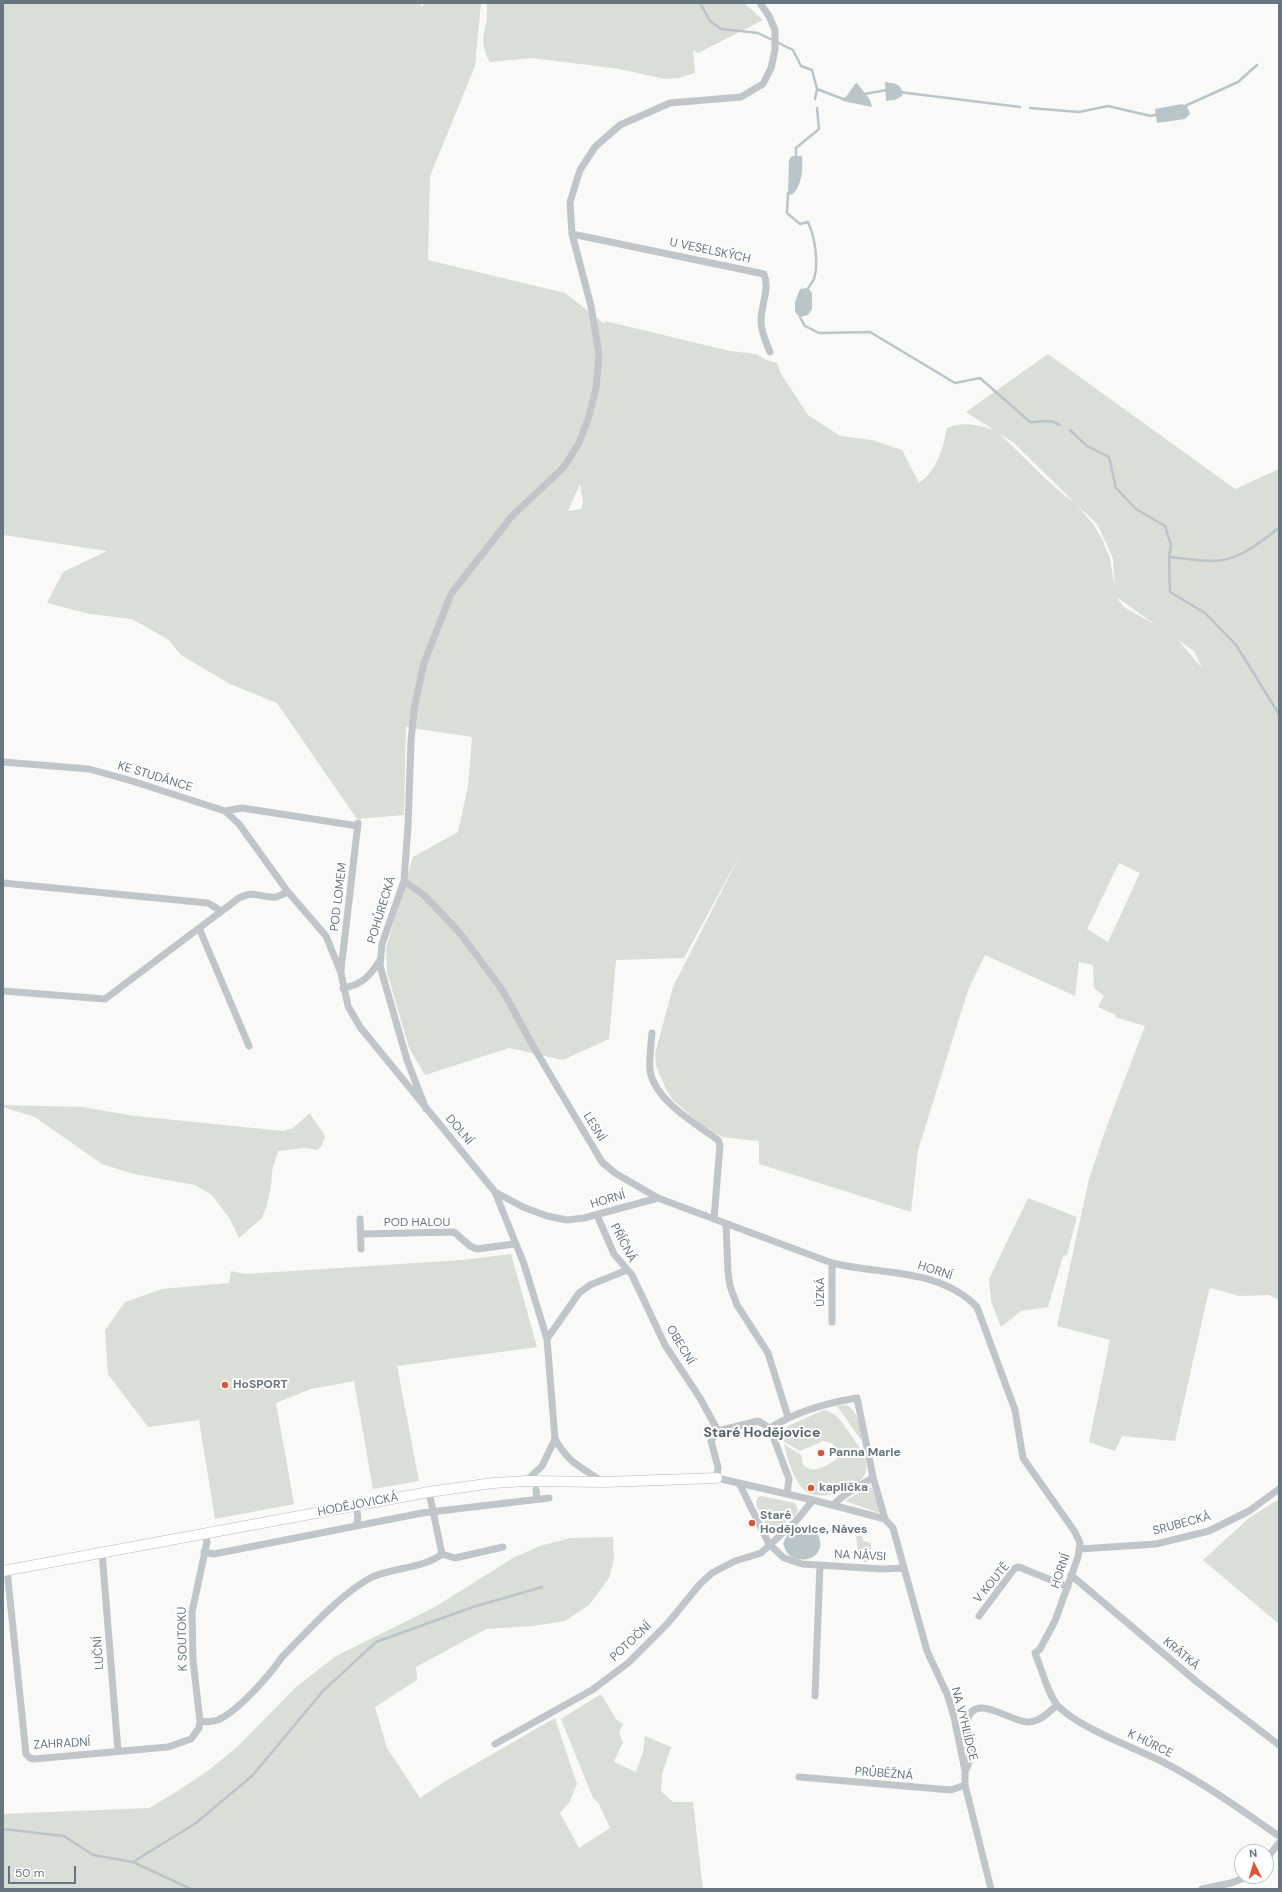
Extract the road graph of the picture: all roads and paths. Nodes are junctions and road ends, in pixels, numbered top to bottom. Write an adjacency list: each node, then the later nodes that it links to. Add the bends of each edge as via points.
1 (760, 3): 2 (street, POHŮRECKÁ, via 775,30 771,68 763,84 741,97 670,103 620,125 595,148 580,170 570,202)
2 (572, 234): 3 (street, U VESELSKÝCH, via 764,274 767,282 761,320 762,331); 7 (street, POHŮRECKÁ, via 591,306 599,354 596,388 589,416 579,443 564,467 511,517 451,594 424,663 414,709)
3 (770, 352)
4 (3, 762): 5 (street, KE STUDÁNCE, via 88,769)
5 (225, 811): 6 (street, KE STUDÁNCE, via 239,824); 13 (street, POD LOMEM, via 242,808 358,825)
6 (271, 869): 9 (street, DOLNÍ)
7 (404, 881): 12 (street, POHŮRECKÁ, via 382,944); 20 (street, LESNÍ, via 425,896 460,933 503,992 602,1162 615,1173)
8 (3, 883): 10 (street, via 208,903)
9 (288, 892): 10 (street, via 276,897 245,894); 13 (street, DOLNÍ, via 326,936)
10 (221, 911): 11 (street)
11 (199, 928): 15 (street, via 105,999); 17 (street)
12 (380, 960): 14 (street, via 371,975 362,982); 18 (street, POHŮRECKÁ, via 383,983 395,1023)
13 (341, 973): 14 (street, DOLNÍ)
14 (343, 988): 18 (street, DOLNÍ, via 348,1006 360,1027)
15 (3, 990)
16 (652, 1033): 23 (street, via 650,1071 658,1091 681,1114 718,1140 720,1145)
17 (249, 1046)
18 (426, 1109): 19 (street, DOLNÍ, via 452,1137)
19 (495, 1192): 21 (street, HORNÍ, via 547,1216 567,1220); 26 (street, DOLNÍ)
20 (658, 1198): 21 (street, HORNÍ); 23 (street, HORNÍ)
21 (597, 1214): 29 (street, PŘÍČNÁ, via 614,1254)
22 (360, 1218): 25 (street)
23 (714, 1219): 24 (street, HORNÍ)
24 (726, 1224): 28 (street, HORNÍ); 32 (street, via 730,1286 737,1305 768,1353)
25 (361, 1234): 26 (street, POD HALOU, via 454,1232 470,1246 478,1249); 27 (street)
26 (514, 1244): 31 (street, DOLNÍ, via 524,1264)
27 (361, 1249)
28 (832, 1263): 30 (street, ÚZKÁ); 56 (street, HORNÍ, via 851,1268 918,1276 957,1290 977,1307 1015,1410 1023,1458 1075,1532)
29 (627, 1270): 31 (street, PŘÍČNÁ, via 590,1285 579,1293); 34 (street, OBECNÍ, via 637,1284 665,1345)
30 (832, 1322)
31 (547, 1339): 35 (street, DOLNÍ)
32 (788, 1417): 33 (street, NA NÁVSI); 36 (street, NA NÁVSI, via 829,1402 858,1398)
33 (770, 1428): 34 (street, via 758,1421); 44 (street, via 789,1479)
34 (718, 1431): 37 (street, via 712,1441 718,1467)
35 (555, 1439): 38 (street, via 542,1466); 39 (street, DOLNÍ, via 565,1456 577,1467)
36 (874, 1477): 48 (street, via 843,1496); 51 (street, NA NÁVSI)
37 (717, 1478): 39 (street, HODĚJOVICKÁ); 40 (street)
38 (526, 1481): 39 (street, HODĚJOVICKÁ); 43 (street, HODĚJOVICKÁ)
39 (604, 1482)
40 (739, 1483): 44 (street); 54 (street, NA NÁVSI)
41 (1279, 1488): 56 (street, SRUBECKÁ, via 1249,1511 1209,1531 1156,1544)
42 (536, 1490): 46 (street)
43 (429, 1492): 49 (street, HODĚJOVICKÁ); 50 (street)
44 (787, 1494): 47 (street)
45 (549, 1498): 46 (street)
46 (537, 1499): 50 (street)
47 (813, 1500): 48 (street); 54 (street, via 796,1521)
48 (834, 1505): 51 (street)
49 (356, 1506): 52 (street); 53 (street, HODĚJOVICKÁ)
50 (433, 1512): 52 (street); 59 (street)
51 (885, 1519): 61 (street, NA NÁVSI, via 893,1528)
52 (356, 1526): 58 (street, via 214,1554)
53 (205, 1534): 57 (street, HODĚJOVICKÁ); 58 (street, K SOUTOKU)
54 (769, 1544): 60 (street, NA NÁVSI, via 784,1558 802,1564); 70 (street, POTOČNÍ, via 761,1553 735,1561 712,1574 628,1663 592,1690)
55 (503, 1547): 59 (street, via 455,1558)
56 (1080, 1550): 63 (street, HORNÍ)
57 (102, 1552): 62 (street, HODĚJOVICKÁ); 72 (street, LUČNÍ)
58 (204, 1552): 69 (street, K SOUTOKU, via 192,1612 193,1660)
59 (442, 1554): 69 (street, via 429,1561 383,1572 360,1584 282,1657 274,1670 251,1694 218,1720)
60 (820, 1565): 61 (street, NA NÁVSI); 67 (street)
61 (904, 1568): 73 (street, NA VYHLÍDCE, via 927,1651 947,1694)
62 (5, 1570): 72 (street, ZAHRADNÍ, via 26,1754 34,1759)
63 (1071, 1575): 64 (street, HORNÍ); 71 (street, KRÁTKÁ, via 1197,1682)
64 (1068, 1587): 65 (street, V KOUTĚ, via 1019,1567 1015,1568); 66 (street, HORNÍ, via 1056,1621)
65 (979, 1616)
66 (1035, 1653): 68 (street, K HŮRCE)
67 (815, 1696)
68 (1057, 1705): 73 (street, via 1044,1717 1028,1722 981,1707 973,1710 967,1721 970,1758 969,1766); 77 (street, K HŮRCE, via 1083,1724 1164,1763 1209,1789)
69 (200, 1721): 72 (street, ZAHRADNÍ, via 195,1735 185,1742 156,1749)
70 (495, 1744)
71 (1279, 1745)
72 (118, 1751)
73 (964, 1771): 75 (street, NA VYHLÍDCE)
74 (799, 1778): 75 (street, PRŮBĚŽNÁ, via 951,1790)
75 (965, 1785): 80 (street, NA VYHLÍDCE)
76 (1279, 1827): 77 (street)
77 (1270, 1830): 78 (street, K HŮRCE)
78 (1279, 1836)
79 (1234, 1882): 81 (street)
80 (991, 1889)
81 (1202, 1889)

